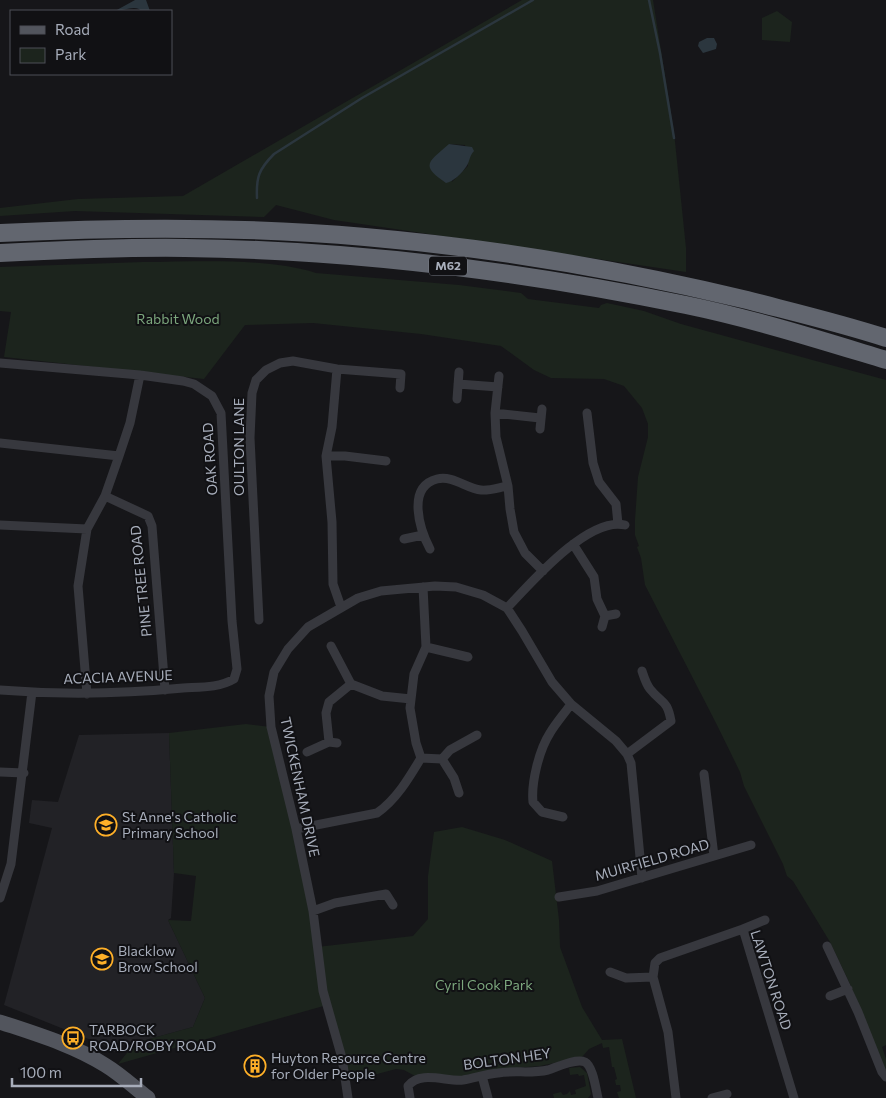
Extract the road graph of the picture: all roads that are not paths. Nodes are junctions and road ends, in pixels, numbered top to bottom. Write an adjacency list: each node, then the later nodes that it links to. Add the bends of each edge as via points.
1 (0, 233): 3 (highway, M62, via 193,229 363,237 439,245 592,267 688,286)
2 (0, 253): 4 (highway, M62, via 184,248 303,253 436,264 590,286 688,305)
3 (886, 338)
4 (886, 360)
5 (0, 363): 8 (street, OAK ROAD)
6 (337, 369): 12 (street, OULTON LANE, via 401,374); 19 (street); 35 (street, OULTON LANE, via 293,361 266,370 256,380 252,393 250,438)
7 (459, 372): 10 (street)
8 (140, 375): 18 (street); 41 (street, OAK ROAD, via 194,384 212,396 221,413 237,669)
9 (499, 376): 11 (street)
10 (458, 384): 11 (street); 13 (street)
11 (498, 387): 14 (street)
12 (400, 388)
13 (457, 399)
14 (496, 412): 16 (street, via 541,413); 21 (street, via 496,437)
15 (587, 413): 27 (street, via 593,463 599,482 616,504 622,525 590,533)
16 (540, 429)
17 (0, 444): 18 (street)
18 (119, 456): 22 (street)
19 (326, 456): 20 (street); 31 (street, via 333,584)
20 (386, 461)
21 (508, 486): 25 (street, via 480,490 460,482 437,479 421,492 417,504); 29 (street, via 514,532 525,553)
22 (105, 496): 24 (street); 44 (street, PINE TREE ROAD, via 148,516 152,526)
23 (0, 525): 24 (street)
24 (87, 529): 46 (street, via 78,586)
25 (423, 535): 26 (street); 28 (street)
26 (404, 539)
27 (573, 544): 29 (street); 34 (street, via 594,577 597,599)
28 (430, 549)
29 (543, 571): 32 (street)
30 (423, 587): 31 (street, TWICKENHAM DRIVE, via 381,591); 32 (street, TWICKENHAM DRIVE, via 456,587 483,595); 38 (street)
31 (341, 607): 59 (street, TWICKENHAM DRIVE, via 308,627 288,650 274,672 269,696 271,727)
32 (507, 608): 48 (street, TWICKENHAM DRIVE, via 552,682)
33 (616, 614): 34 (street)
34 (605, 616): 36 (street)
35 (259, 620)
36 (602, 627)
37 (331, 646): 42 (street)
38 (426, 647): 39 (street); 47 (street, via 414,674)
39 (468, 657)
40 (642, 671): 51 (street, via 649,688 664,701 671,721)
41 (234, 679): 44 (street, ACACIA AVENUE, via 225,684)
42 (351, 684): 47 (street, via 382,696); 50 (street, via 329,702 326,713 333,743)
43 (0, 690): 45 (street, ACACIA AVENUE)
44 (165, 690): 46 (street, ACACIA AVENUE)
45 (32, 692): 46 (street, ACACIA AVENUE); 55 (street)
46 (87, 694)
47 (411, 699): 52 (street)
48 (571, 704): 51 (street, TWICKENHAM DRIVE); 58 (street, via 548,735 532,792 533,802 542,812)
49 (477, 735): 53 (street, via 450,750)
50 (307, 752)
51 (627, 754): 62 (street, via 631,763)
52 (421, 758): 53 (street); 59 (street, via 390,802 377,814)
53 (442, 759): 57 (street)
54 (0, 772): 55 (street)
55 (24, 773): 64 (street, via 11,864)
56 (704, 774): 61 (street)
57 (459, 793)
58 (563, 817)
59 (296, 829): 66 (street, TWICKENHAM DRIVE)
60 (752, 845): 61 (street, MUIRFIELD ROAD)
61 (714, 856): 62 (street, MUIRFIELD ROAD)
62 (642, 878): 63 (street, MUIRFIELD ROAD)
63 (559, 897)
64 (0, 898)
65 (393, 905): 66 (street, via 386,894)
66 (313, 910): 79 (street, TWICKENHAM DRIVE, via 323,991 342,1058)
67 (765, 920): 68 (street)
68 (743, 928): 71 (street, LAWTON ROAD, via 660,958 655,963); 85 (street, LAWTON ROAD)
69 (827, 946): 72 (street)
70 (610, 972): 71 (street, via 626,978)
71 (653, 977): 83 (street, via 668,1032)
72 (848, 989): 73 (street); 76 (street)
73 (830, 996)
74 (0, 1022): 78 (main road, via 86,1054)
75 (482, 1076): 80 (street, BOLTON HEY, via 458,1080 416,1080 408,1086); 81 (street); 82 (street, BOLTON HEY, via 536,1072 584,1062 591,1070)
76 (886, 1077)
77 (726, 1094): 84 (street)
78 (148, 1098)
79 (348, 1098)
80 (410, 1098)
81 (488, 1098)
82 (598, 1098)
83 (676, 1098)
84 (712, 1098)
85 (794, 1098)

